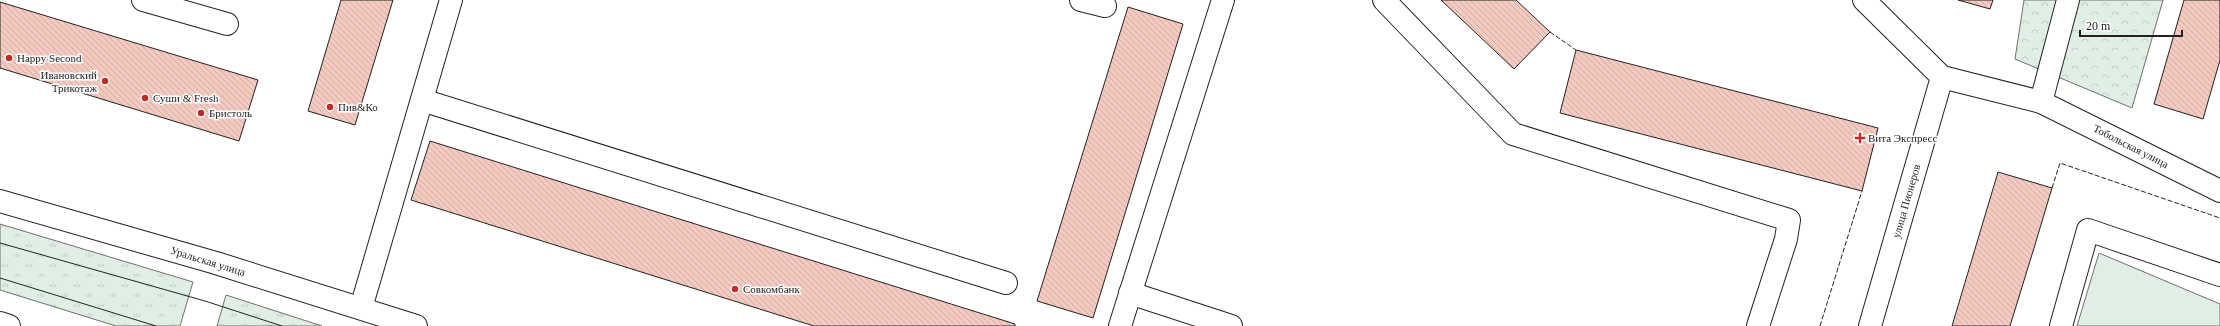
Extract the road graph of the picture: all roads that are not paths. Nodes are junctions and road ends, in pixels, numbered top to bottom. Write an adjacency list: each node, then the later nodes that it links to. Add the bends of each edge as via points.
1 (142, 0): 9 (street)
2 (451, 0): 11 (street)
3 (1081, 0): 8 (street)
4 (1223, 0): 17 (street)
5 (1384, 0): 24 (street, via 1513,134 1789,220 1786,239)
6 (1864, 0): 10 (street)
7 (2068, 0): 12 (street)
8 (1105, 6)
9 (227, 24)
10 (1942, 77): 12 (street, Тобольская улица); 25 (street, улица Пионеров)
11 (422, 100): 16 (street); 18 (street)
12 (2041, 102): 13 (street, Тобольская улица)
13 (2220, 190)
14 (0, 201): 18 (street, Уральская улица)
15 (2220, 275): 26 (street, via 2088,230)
16 (1006, 283)
17 (1130, 293): 22 (street); 23 (street)
18 (361, 308): 21 (street, Уральская улица)
19 (0, 323): 20 (street)
20 (9, 326)
21 (416, 326)
22 (1120, 326)
23 (1231, 326)
24 (1758, 326)
25 (1870, 326)
26 (2061, 326)

